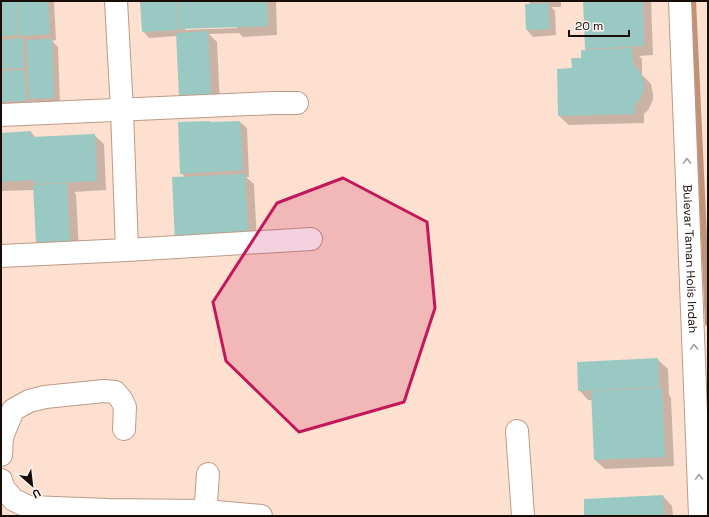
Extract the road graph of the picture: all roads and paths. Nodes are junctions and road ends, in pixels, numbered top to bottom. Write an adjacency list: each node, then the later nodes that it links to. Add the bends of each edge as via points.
1 (116, 1): 4 (street)
2 (680, 1): 18 (street, Bulevar Taman Holis Indah, one-way to 2)
3 (297, 103): 4 (street)
4 (122, 110): 5 (street); 7 (street)
5 (1, 115)
6 (311, 239): 7 (street)
7 (127, 250): 8 (street)
8 (1, 256)
9 (124, 429): 11 (street, via 125,406 115,392 45,396 29,400 13,410 2,437)
10 (517, 432): 17 (street)
11 (1, 455)
12 (208, 474): 15 (street)
13 (1, 480): 14 (street, via 4,489 14,500 29,507)
14 (108, 513): 15 (street)
15 (205, 513): 16 (street)
16 (261, 516)
17 (522, 516)
18 (700, 516)

